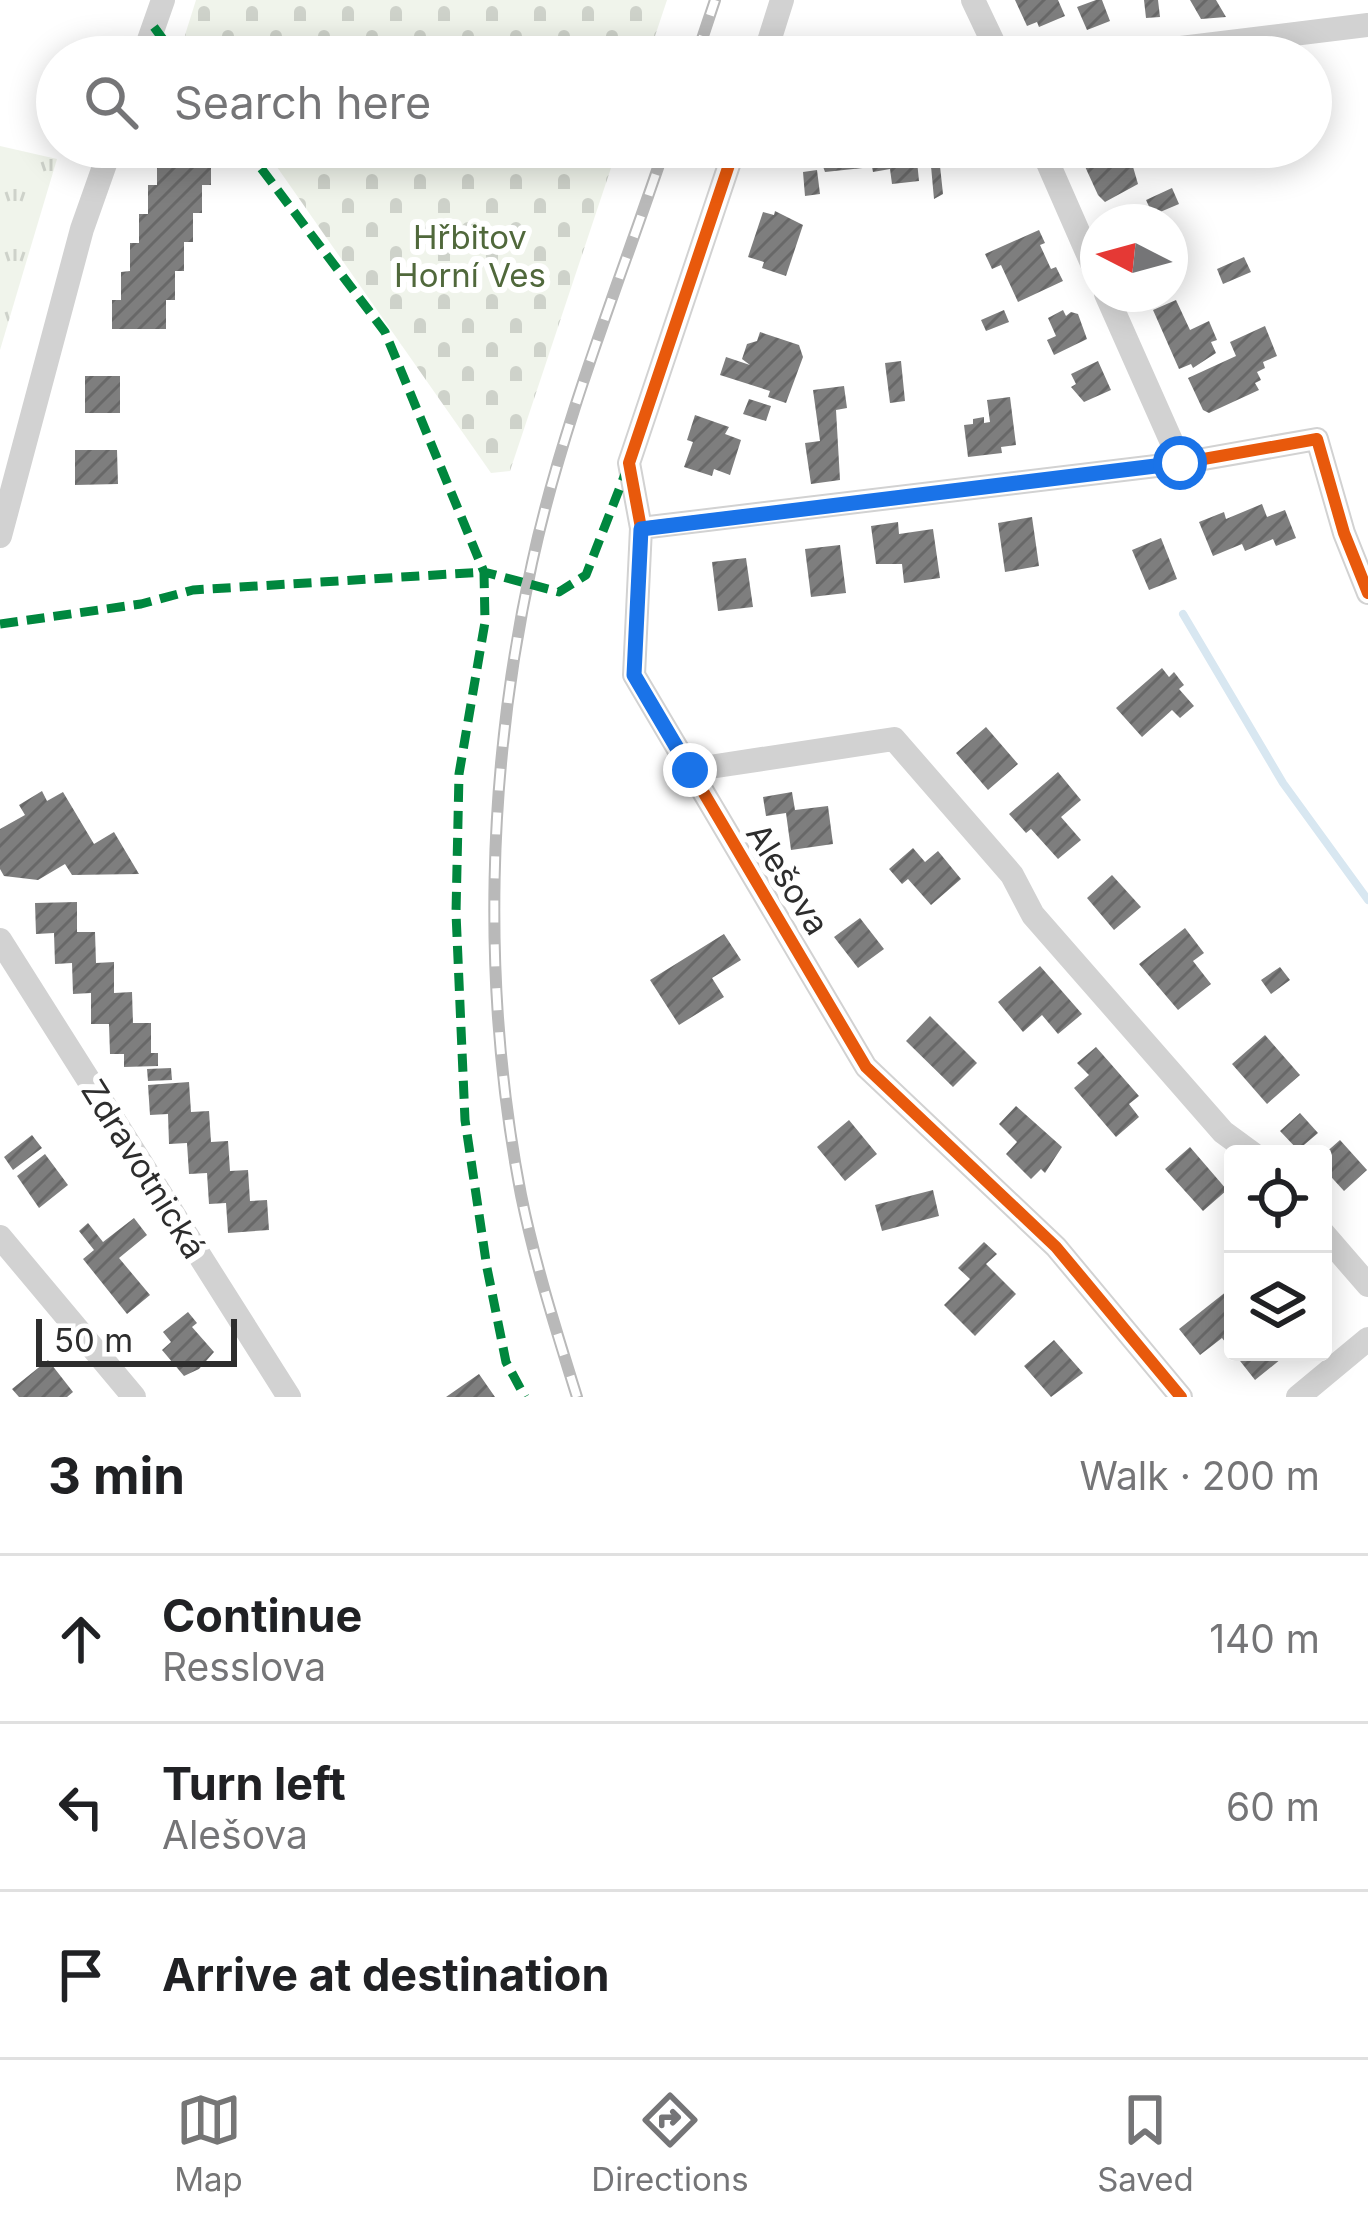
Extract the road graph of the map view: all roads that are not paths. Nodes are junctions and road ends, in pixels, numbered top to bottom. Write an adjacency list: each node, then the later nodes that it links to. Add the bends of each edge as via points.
1 (163, 0): 5 (street)
2 (782, 0): 6 (street)
3 (973, 0): 7 (street)
4 (1368, 25): 8 (street)
5 (150, 36)
6 (771, 36)
7 (990, 36)
8 (1278, 36)
9 (104, 168): 16 (street)
10 (728, 168): 15 (street, Alešova, via 629,464)
11 (1050, 168): 12 (street)
12 (1080, 236)
13 (1114, 312): 14 (street)
14 (1180, 463): 15 (street); 17 (street, via 1317,439)
15 (641, 529): 18 (street, Alešova, via 634,675)
16 (0, 536)
17 (1368, 593)
18 (690, 770): 20 (street, via 894,740 1012,875 1033,915); 27 (street, Alešova, via 866,1067 1056,1247)
19 (0, 940): 26 (street, Zdravotnická)
20 (1241, 1145)
21 (0, 1237): 25 (street)
22 (1332, 1243): 23 (street)
23 (1368, 1285)
24 (1368, 1339): 28 (street)
25 (134, 1397)
26 (289, 1397)
27 (1181, 1397)
28 (1298, 1397)

